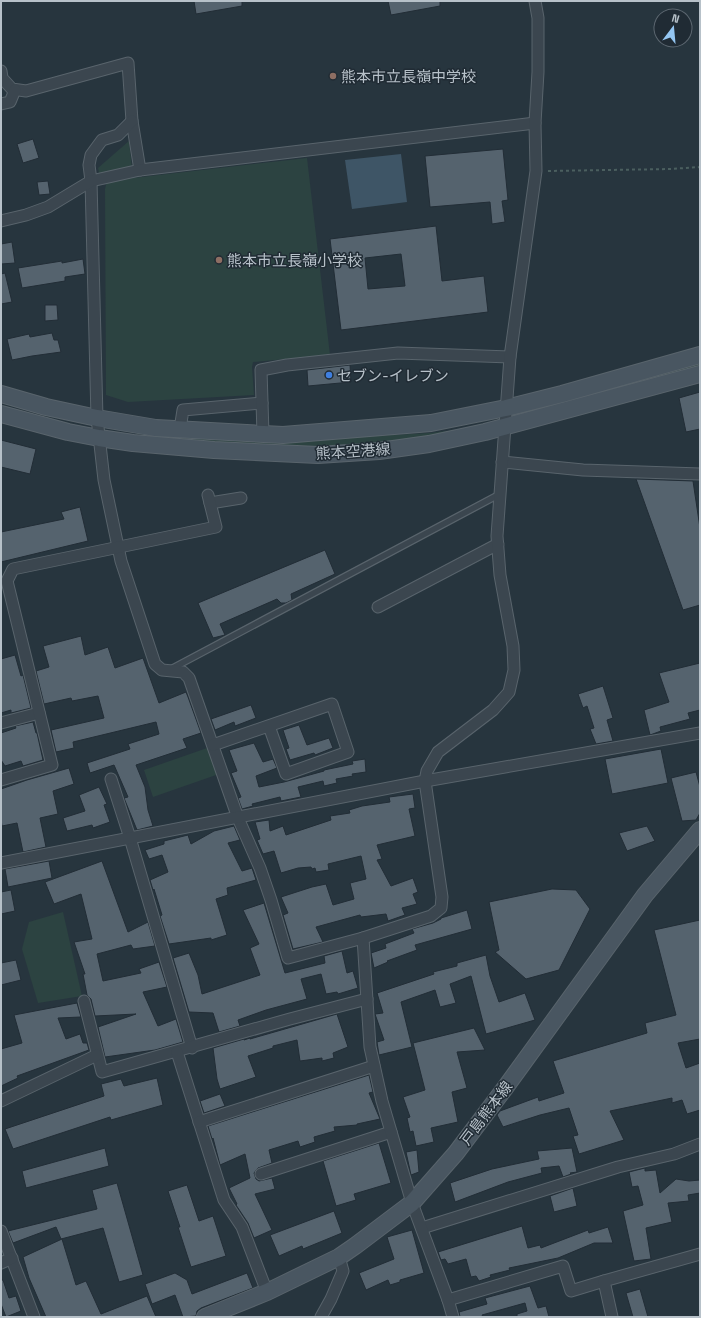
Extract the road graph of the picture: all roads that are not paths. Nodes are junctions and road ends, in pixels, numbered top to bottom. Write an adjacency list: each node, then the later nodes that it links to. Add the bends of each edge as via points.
1 (535, 1): 6 (street, via 538,18)
2 (1, 71): 3 (street, via 2,78)
3 (15, 90): 4 (street, via 10,102); 5 (street, via 26,91 128,63)
4 (1, 104)
5 (132, 121): 7 (street); 8 (street, via 118,135 102,140 91,155 88,165)
6 (535, 123): 7 (street); 11 (street, via 536,172)
7 (140, 170): 8 (street)
8 (91, 181): 9 (street, via 48,207); 17 (street)
9 (1, 221)
10 (700, 355): 15 (main road, 熊本空港線)
11 (510, 357): 14 (street, via 398,353 273,367 261,370); 15 (street)
12 (700, 374): 18 (main road, 熊本空港線)
13 (1, 394): 17 (main road, 熊本空港線)
14 (262, 403): 19 (street, via 183,410); 20 (street)
15 (506, 408): 18 (street); 20 (main road, 熊本空港線, via 431,423 283,435)
16 (1, 414): 21 (main road, 熊本空港線)
17 (97, 418): 19 (main road, 熊本空港線, via 156,428); 21 (street)
18 (505, 427): 21 (main road, 熊本空港線, via 429,444 379,451 318,455 214,450); 22 (street)
19 (180, 429): 20 (main road, 熊本空港線)
20 (262, 434)
21 (99, 438): 27 (street)
22 (502, 462): 23 (street, via 583,470); 24 (street)
23 (700, 474)
24 (500, 494): 26 (street); 30 (lane)
25 (241, 498): 27 (street, via 209,499 216,526)
26 (498, 544): 29 (street); 38 (street, via 500,575 513,646 514,670 509,692 493,710 438,752 427,771)
27 (117, 546): 28 (street, via 13,569); 30 (street, via 155,664 162,670)
28 (4, 581): 31 (street)
29 (378, 607)
30 (169, 670): 35 (street, via 184,672 188,678)
31 (39, 713): 32 (street); 37 (street, via 52,765)
32 (1, 723)
33 (269, 726): 33 (street, via 332,704 348,752 286,774); 35 (street)
34 (700, 733): 38 (street)
35 (213, 745): 39 (street)
36 (111, 779): 41 (street)
37 (1, 780)
38 (425, 781): 39 (street); 43 (street, via 442,897 441,908 431,916)
39 (238, 818): 41 (street); 43 (street, via 260,868 288,958)
40 (700, 830): 55 (main road, 戸島熊本線, via 645,895 456,1153)
41 (130, 838): 42 (street); 46 (street)
42 (1, 863)
43 (363, 938): 44 (street)
44 (368, 999): 46 (street); 49 (street, via 370,1047)
45 (84, 1001): 48 (street)
46 (192, 1048): 47 (street)
47 (177, 1052): 48 (street, via 102,1072); 51 (street)
48 (98, 1055): 50 (street)
49 (374, 1066): 51 (street); 52 (street)
50 (1, 1101)
51 (199, 1122): 63 (street, via 224,1200 242,1227)
52 (391, 1132): 54 (street); 55 (street)
53 (700, 1144): 56 (street, via 674,1154 618,1167)
54 (261, 1174)
55 (412, 1203): 56 (street); 59 (main road, 戸島熊本線)
56 (422, 1228): 64 (street)
57 (1, 1231): 60 (street)
58 (700, 1254): 62 (street)
59 (339, 1257): 63 (main road, 戸島熊本線); 67 (street, via 344,1271)
60 (12, 1258): 61 (street); 65 (street)
61 (1, 1262)
62 (604, 1281): 64 (street, via 571,1290 563,1266); 69 (street)
63 (267, 1292): 66 (main road, 戸島熊本線)
64 (448, 1300): 68 (street)
65 (34, 1317)
66 (205, 1317)
67 (321, 1317)
68 (453, 1317)
69 (612, 1317)

